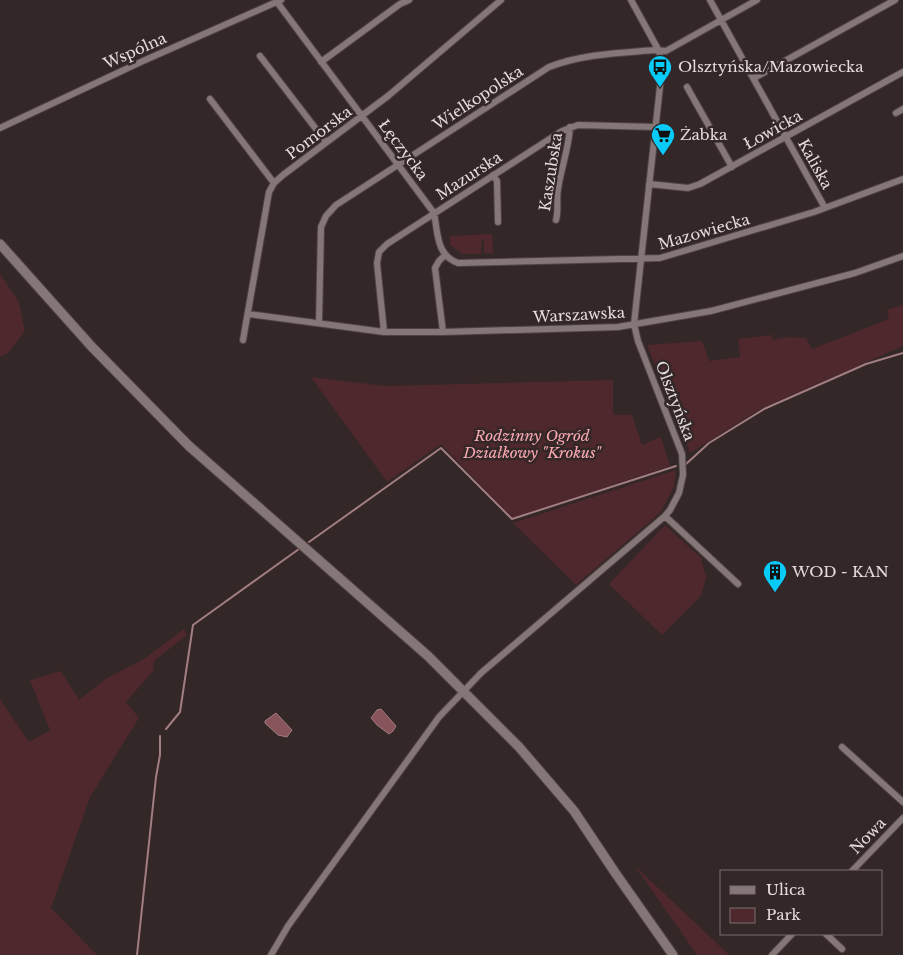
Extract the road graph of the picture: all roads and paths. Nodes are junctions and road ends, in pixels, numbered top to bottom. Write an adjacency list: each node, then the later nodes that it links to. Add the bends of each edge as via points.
1 (409, 0): 11 (street)
2 (501, 0): 18 (street, Pomorska)
3 (631, 0): 9 (street, Olsztyńska)
4 (710, 0): 8 (street, Kaliska)
5 (756, 0): 8 (street, Wielkopolska)
6 (895, 0): 13 (street)
7 (279, 1): 11 (street, Łęczycka); 21 (street, Wspólna)
8 (721, 20): 9 (street, Wielkopolska, via 672,48); 13 (street, Kaliska)
9 (659, 51): 20 (street, Olsztyńska, via 662,68); 24 (street, Wielkopolska, via 588,56 549,67)
10 (260, 56): 23 (street)
11 (321, 62): 18 (street, Łęczycka)
12 (903, 72): 22 (street, Łowicka)
13 (754, 78): 22 (street, Kaliska)
14 (687, 87): 25 (street)
15 (210, 98): 28 (street)
16 (903, 110): 17 (street)
17 (896, 113)
18 (362, 116): 23 (street, Pomorska); 24 (street, Łęczycka)
19 (570, 127): 20 (street, Mazurska); 26 (street, Mazurska); 32 (street, Kaszubska, via 557,192)
20 (655, 127): 29 (street, Olsztyńska)
21 (0, 128)
22 (786, 137): 25 (street, Łowicka); 30 (street, Kaliska)
23 (326, 142): 28 (street, Pomorska)
24 (398, 164): 31 (street, Łęczycka); 39 (street, Wielkopolska, via 336,205 326,216 322,227)
25 (732, 167): 29 (street, Łowicka, via 688,188)
26 (493, 175): 31 (street, Mazurska); 33 (street, via 497,181)
27 (903, 179): 30 (street, Mazowiecka)
28 (274, 184): 38 (street, via 269,192)
29 (649, 184): 37 (street, Olsztyńska)
30 (825, 208): 37 (street, Mazowiecka, via 660,258)
31 (434, 213): 35 (street, Łęczycka, via 440,248); 41 (street, Mazurska, via 379,252 377,263)
32 (556, 220)
33 (498, 222)
34 (0, 244): 46 (main road, via 92,347 189,446)
35 (445, 255): 37 (street, Mazowiecka, via 458,263); 42 (street, via 435,268)
36 (903, 256): 40 (street, Warszawska, via 855,273 711,311)
37 (641, 259): 40 (street, Olsztyńska)
38 (249, 314): 39 (street, Warszawska); 43 (street)
39 (319, 323): 41 (street, Warszawska)
40 (634, 324): 42 (street, Warszawska); 44 (street, Olsztyńska, via 682,454 682,482 675,502)
41 (384, 332): 42 (street, Warszawska)
42 (443, 332)
43 (243, 340)
44 (665, 516): 45 (street); 46 (street, Olsztyńska)
45 (738, 584)
46 (464, 690): 54 (street, Olsztyńska, via 439,716 290,923); 55 (main road, via 574,811)
47 (842, 747): 48 (street)
48 (903, 802)
49 (903, 818): 50 (street, Nowa)
50 (853, 870)
51 (791, 935): 56 (street)
52 (827, 935): 53 (street)
53 (842, 949)
54 (271, 955)
55 (673, 955)
56 (772, 955)

